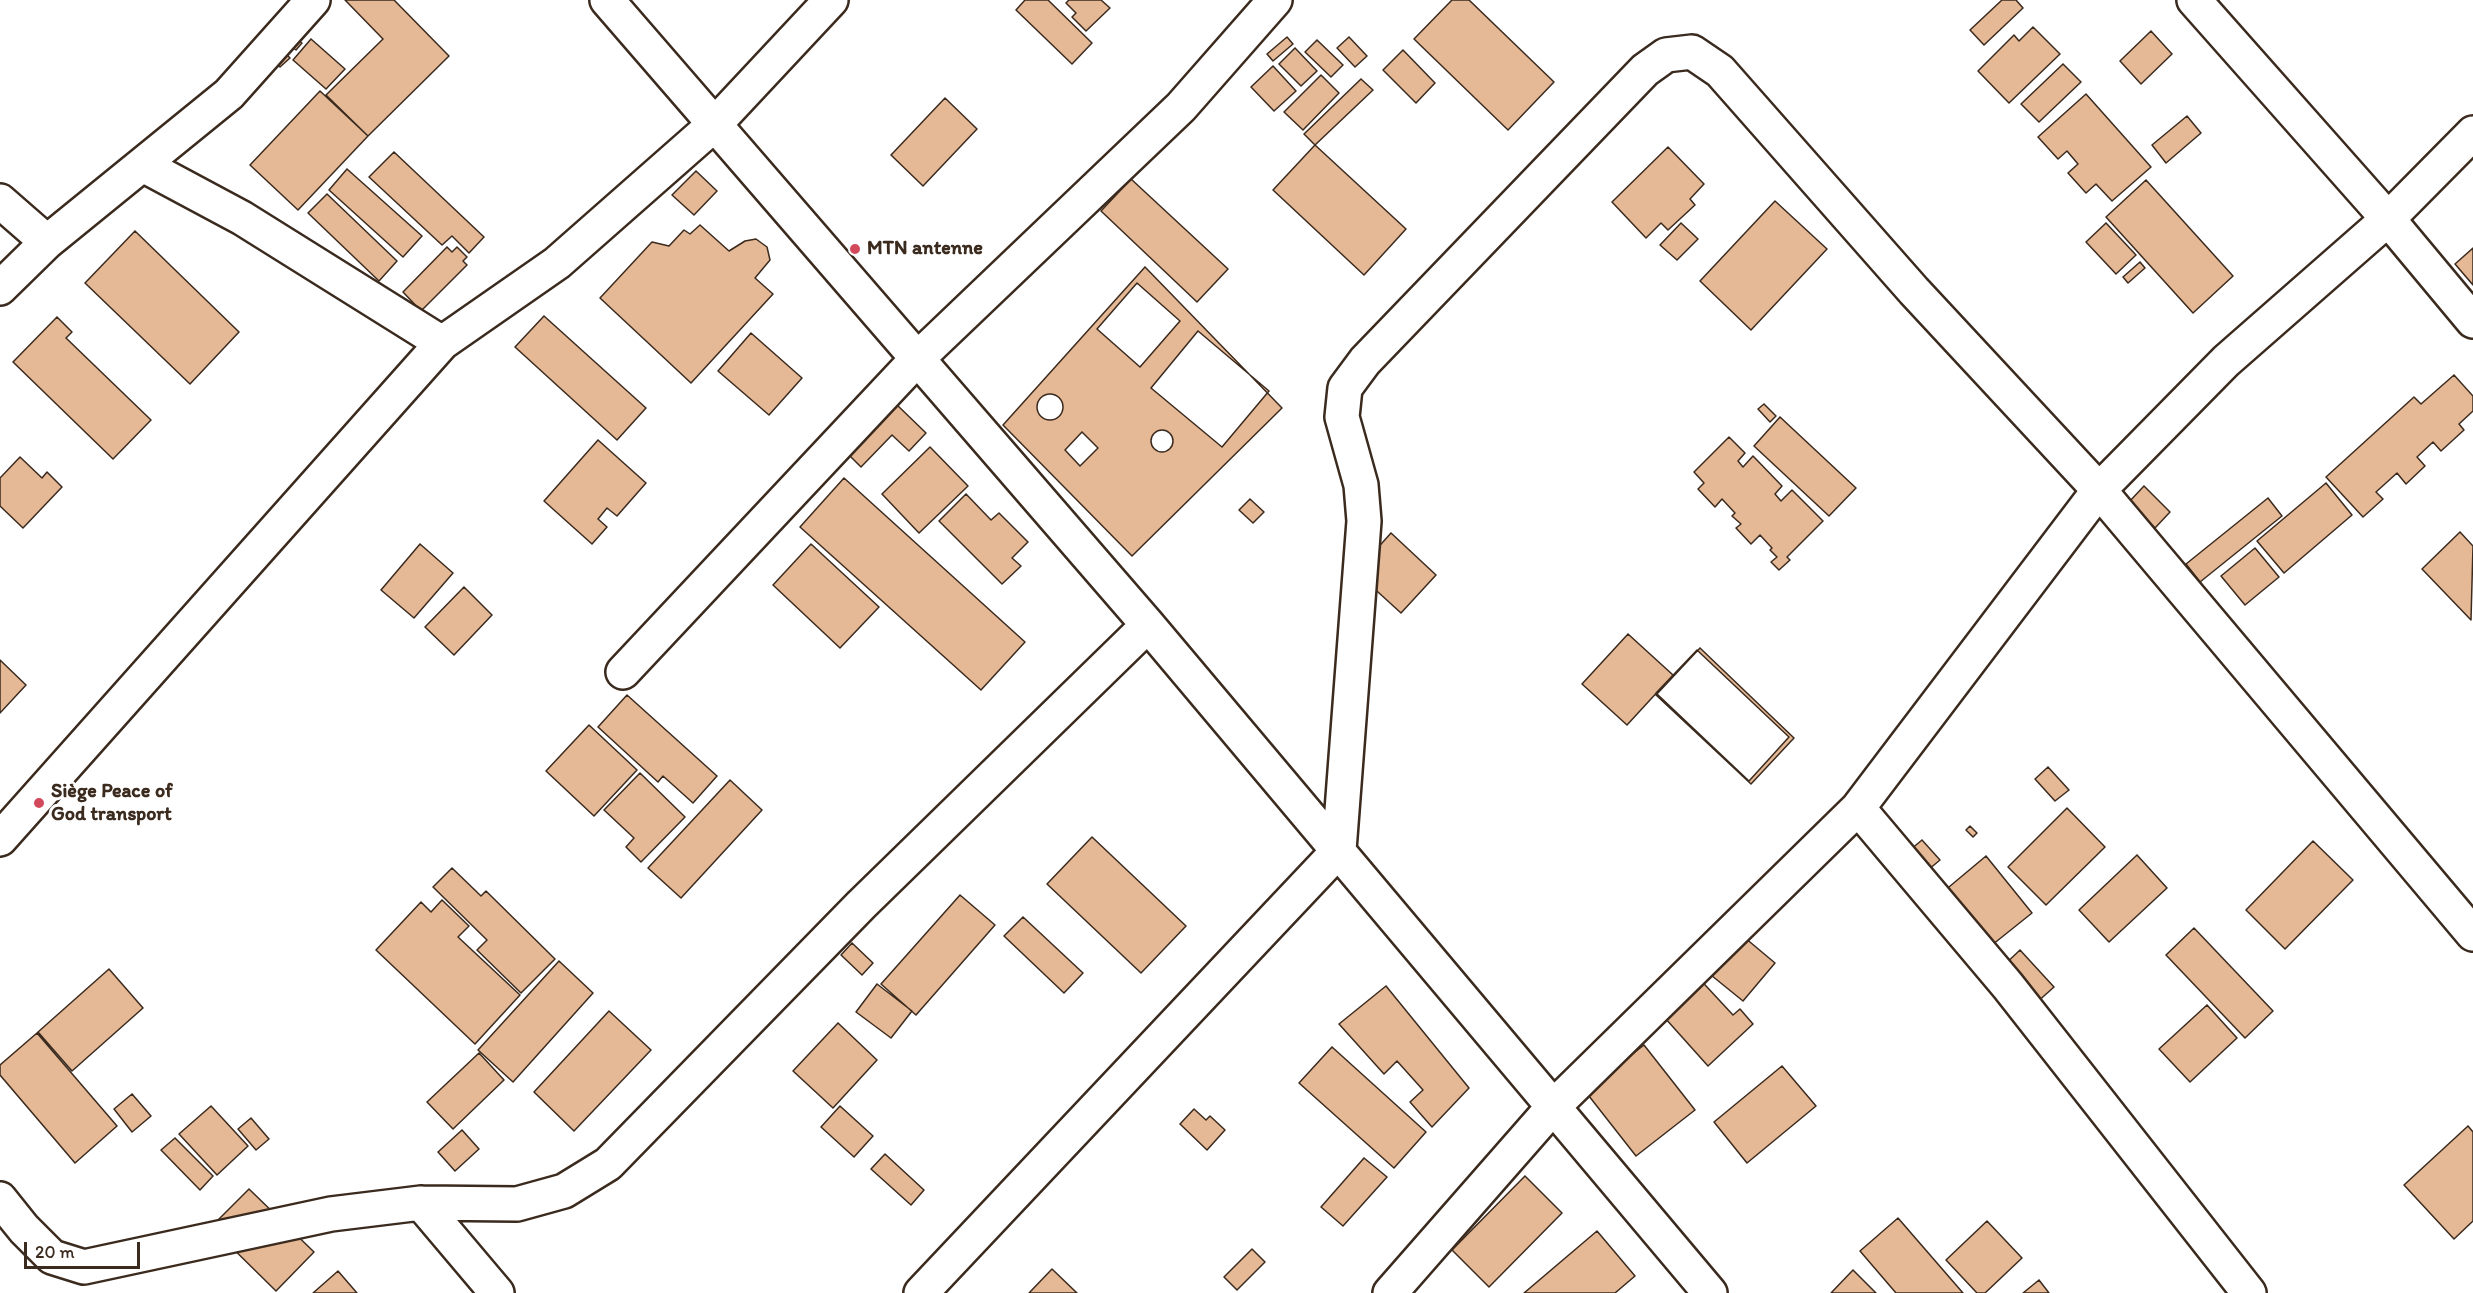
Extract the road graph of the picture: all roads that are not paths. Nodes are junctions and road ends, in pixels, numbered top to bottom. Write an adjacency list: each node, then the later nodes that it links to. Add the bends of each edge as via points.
1 (314, 0): 8 (street, via 229,94)
2 (608, 0): 6 (street)
3 (831, 0): 6 (street)
4 (1275, 0): 15 (street, via 1181,107)
5 (2194, 0): 10 (street)
6 (716, 123): 14 (street, via 557,263); 15 (street)
7 (2473, 133): 10 (street)
8 (143, 165): 11 (street); 14 (street, via 242,218)
9 (0, 201): 11 (street)
10 (2388, 219): 13 (street); 16 (street, via 2226,361)
11 (47, 242): 12 (street)
12 (0, 288)
13 (2473, 321)
14 (442, 343): 20 (street)
15 (917, 359): 17 (street); 18 (street)
16 (2099, 490): 19 (street); 21 (street, via 1914,291 1720,71 1692,52 1666,55 1636,78 1365,361 1345,388 1342,417 1361,485 1364,521); 22 (street)
17 (1148, 625): 21 (street); 25 (street, via 861,905 608,1164 564,1191 517,1204)
18 (623, 672)
19 (1858, 808): 23 (street); 30 (street, via 2008,986)
20 (0, 838)
21 (1339, 850): 23 (street); 27 (street)
22 (2473, 934)
23 (1553, 1107): 28 (street); 29 (street)
24 (0, 1198): 25 (street, via 52,1257 84,1267 331,1214)
25 (421, 1203): 26 (street)
26 (497, 1293)
27 (921, 1293)
28 (1390, 1293)
29 (1710, 1293)
30 (2249, 1293)

